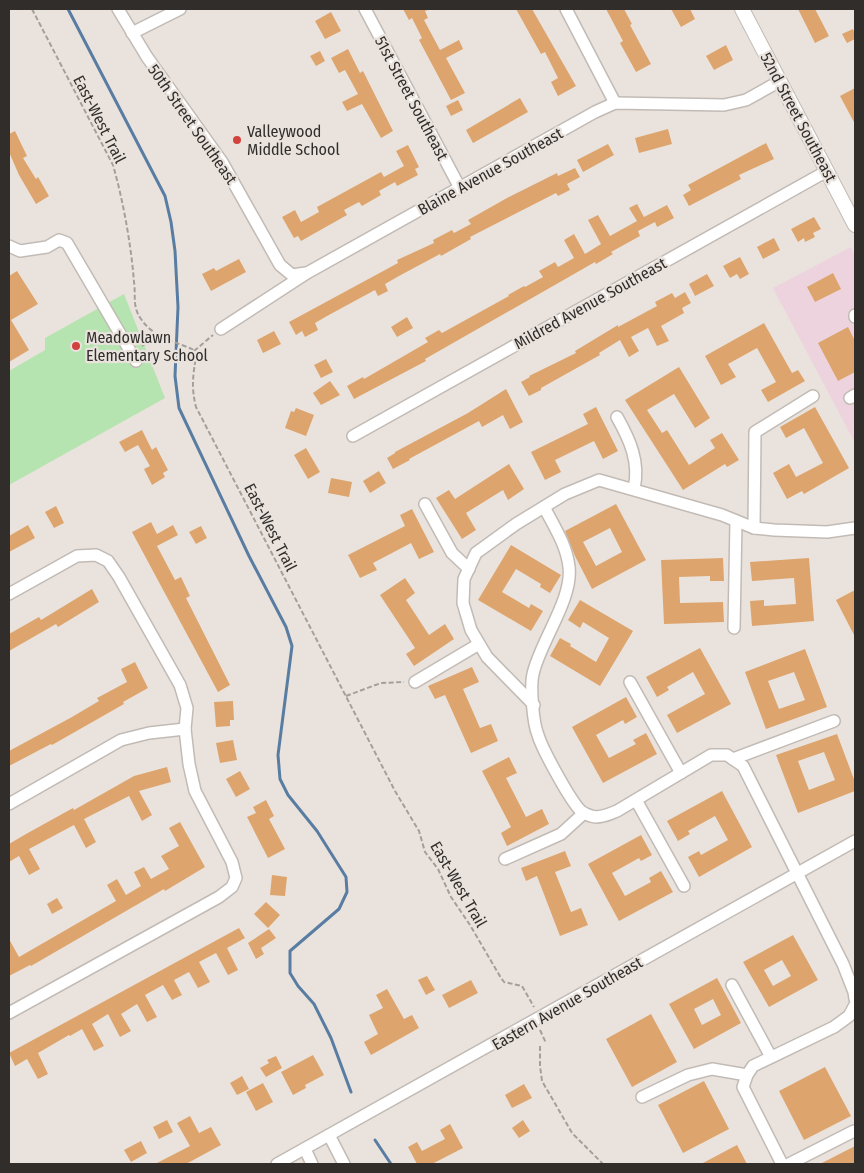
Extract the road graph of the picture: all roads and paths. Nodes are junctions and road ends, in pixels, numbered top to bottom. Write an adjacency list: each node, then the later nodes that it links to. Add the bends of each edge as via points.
1 (32, 9): 16 (path, East-West Trail, via 113,164 132,264 136,309 140,318)
2 (118, 9): 7 (street, 50th Street Southeast)
3 (365, 9): 11 (street, 51st Street Southeast)
4 (566, 9): 9 (street)
5 (742, 9): 8 (main road, 52nd Street Southeast)
6 (172, 11): 7 (street)
7 (132, 33): 14 (street, 50th Street Southeast, via 222,162 280,265 292,275)
8 (780, 80): 9 (street, Blaine Avenue Southeast, via 746,100 724,105); 10 (main road, 52nd Street Southeast)
9 (615, 103): 11 (street, Blaine Avenue Southeast)
10 (827, 171): 12 (main road, 52nd Street Southeast); 21 (street, Mildred Avenue Southeast)
11 (460, 188): 14 (street, Blaine Avenue Southeast)
12 (855, 225)
13 (9, 246): 18 (street, via 20,251 47,247 59,240 67,243)
14 (308, 273): 15 (street, Blaine Avenue Southeast)
15 (221, 329): 17 (path)
16 (160, 337): 17 (path, East-West Trail); 18 (path)
17 (194, 351): 34 (path, East-West Trail, via 192,380 196,407)
18 (133, 357)
19 (813, 396): 26 (street, via 755,432)
20 (617, 417): 22 (street, via 630,440 638,475)
21 (353, 436)
22 (634, 489): 24 (street, via 599,480); 25 (street)
23 (425, 504): 28 (street, via 452,553)
24 (544, 507): 28 (street, via 476,553); 35 (street, via 560,538 569,567 567,591 532,676)
25 (736, 521): 26 (street); 30 (street)
26 (754, 528): 27 (street, via 827,532)
27 (855, 528)
28 (469, 569): 31 (street, via 464,579 463,603)
29 (9, 594): 37 (street, via 77,556 96,555 108,561 180,685 187,708)
30 (734, 628)
31 (479, 644): 32 (street); 35 (street, via 487,657)
32 (415, 682): 34 (path, via 381,683)
33 (630, 682): 39 (street)
34 (346, 696): 51 (path, East-West Trail, via 451,897 501,978 504,982 522,986 539,1015)
35 (534, 705): 42 (street, via 534,722 545,752)
36 (834, 721): 38 (street)
37 (185, 729): 41 (street, via 121,740); 50 (street, via 195,791 232,862 236,878 232,887)
38 (733, 759): 39 (street, via 727,755 711,755); 45 (street, via 743,766)
39 (681, 773): 40 (street)
40 (636, 800): 42 (street, via 603,816 592,817); 46 (street)
41 (9, 804)
42 (584, 813): 44 (street, via 561,834)
43 (855, 841): 45 (street, Eastern Avenue Southeast)
44 (505, 860)
45 (796, 874): 48 (street, via 843,964); 51 (street, Eastern Avenue Southeast)
46 (684, 886)
47 (732, 985): 54 (street)
48 (855, 999)
49 (855, 1005): 54 (street, via 849,1016 834,1027)
50 (9, 1013)
51 (538, 1019): 52 (path, East-West Trail, via 537,1025); 58 (street, Eastern Avenue Southeast)
52 (546, 1043)
53 (540, 1046): 63 (path, via 542,1081 572,1133)
54 (771, 1057): 55 (street, via 753,1066)
55 (747, 1074): 56 (street, via 712,1069 688,1075); 64 (street, via 743,1087)
56 (642, 1098)
57 (854, 1131): 65 (street)
58 (329, 1135): 59 (street, Eastern Avenue Southeast); 62 (street)
59 (305, 1149): 60 (street, Eastern Avenue Southeast); 61 (street)
60 (277, 1164)
61 (312, 1164)
62 (344, 1164)
63 (603, 1164)
64 (782, 1164)
65 (789, 1164)

